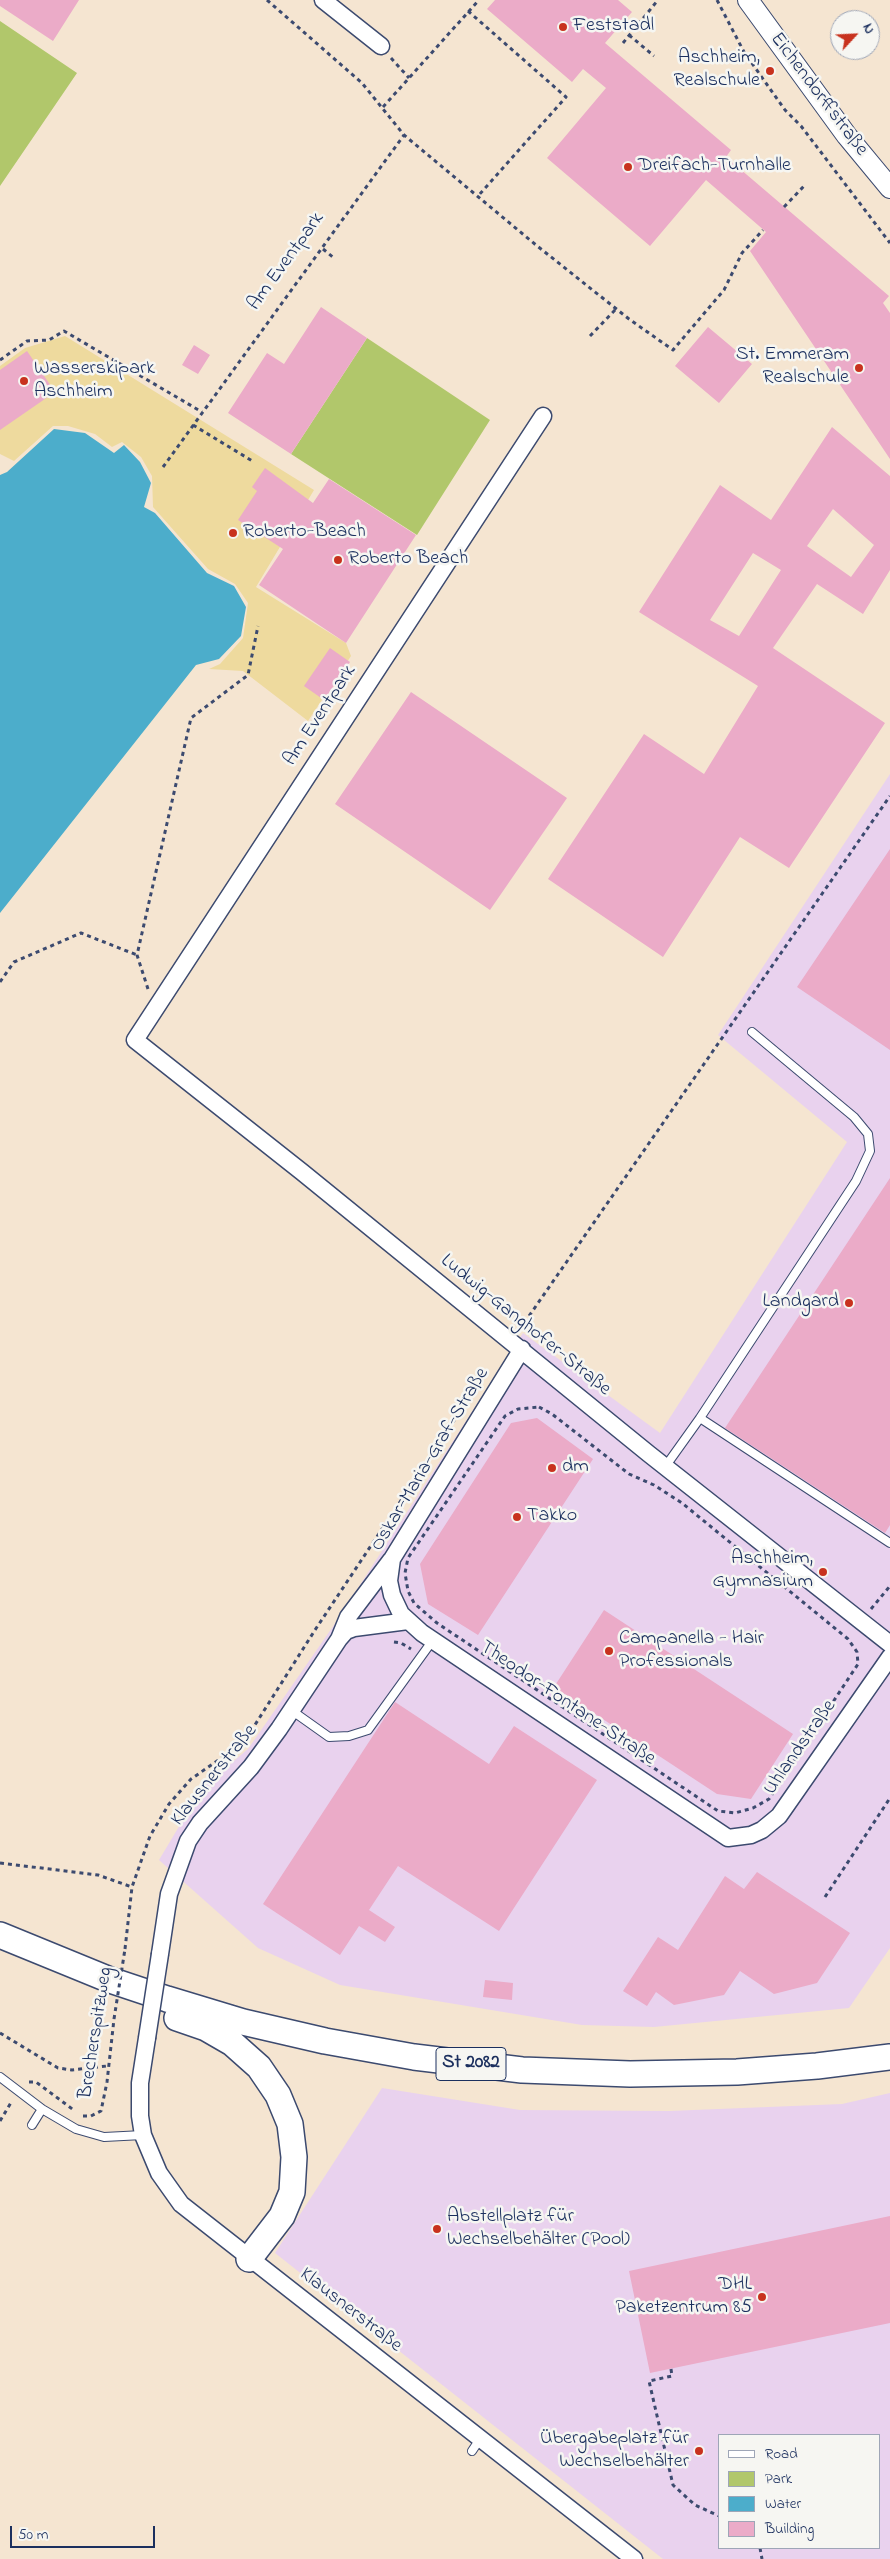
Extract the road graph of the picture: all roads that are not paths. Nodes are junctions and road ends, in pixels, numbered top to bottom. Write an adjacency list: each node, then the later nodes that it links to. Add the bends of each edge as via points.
1 (323, 0): 3 (street)
2 (748, 0): 4 (street, Eichendorffstraße, via 847,136)
3 (381, 46)
4 (890, 188)
5 (543, 416): 7 (street, Am Eventpark)
6 (752, 1032): 9 (lane, via 854,1117 868,1134 870,1151 856,1181)
7 (135, 1040): 8 (street, Ludwig-Ganghofer-Straße)
8 (522, 1349): 10 (street, Ludwig-Ganghofer-Straße); 12 (street, Oskar-Maria-Graf-Straße)
9 (700, 1418): 10 (lane); 11 (lane)
10 (665, 1467): 17 (street, Ludwig-Ganghofer-Straße)
11 (890, 1543)
12 (392, 1559): 13 (street, Oskar-Maria-Graf-Straße, via 389,1580); 15 (street, Klausnerstraße, via 348,1618)
13 (392, 1595): 14 (street, Theodor-Fontane-Straße)
14 (408, 1621): 15 (street, Klausnerstraße, via 354,1628); 16 (street, Theodor-Fontane-Straße)
15 (339, 1638): 19 (street, Klausnerstraße)
16 (433, 1640): 19 (lane, via 368,1730 349,1736 328,1737); 20 (street, Theodor-Fontane-Straße)
17 (890, 1644)
18 (890, 1657): 20 (street, Uhlandstraße, via 779,1816 762,1830)
19 (291, 1710): 27 (street, Klausnerstraße, bridge, via 251,1767 205,1817 188,1841 169,1894 140,2083)
20 (728, 1838)
21 (0, 1935): 22 (main road, St 2082)
22 (65, 1962): 23 (main road, St 2082, via 167,2000 243,2022 414,2057 522,2070 630,2074 737,2072); 28 (main road, via 96,1990 206,2028 232,2043 259,2067 278,2094 290,2124 294,2157 292,2192 282,2216)
23 (890, 2057)
24 (0, 2077): 25 (lane)
25 (42, 2110): 26 (lane); 27 (lane, via 76,2129 104,2136)
26 (32, 2125)
27 (143, 2135): 28 (street, Klausnerstraße, via 159,2173 181,2204)
28 (246, 2264): 29 (street, Klausnerstraße, via 476,2445)
29 (634, 2559)

